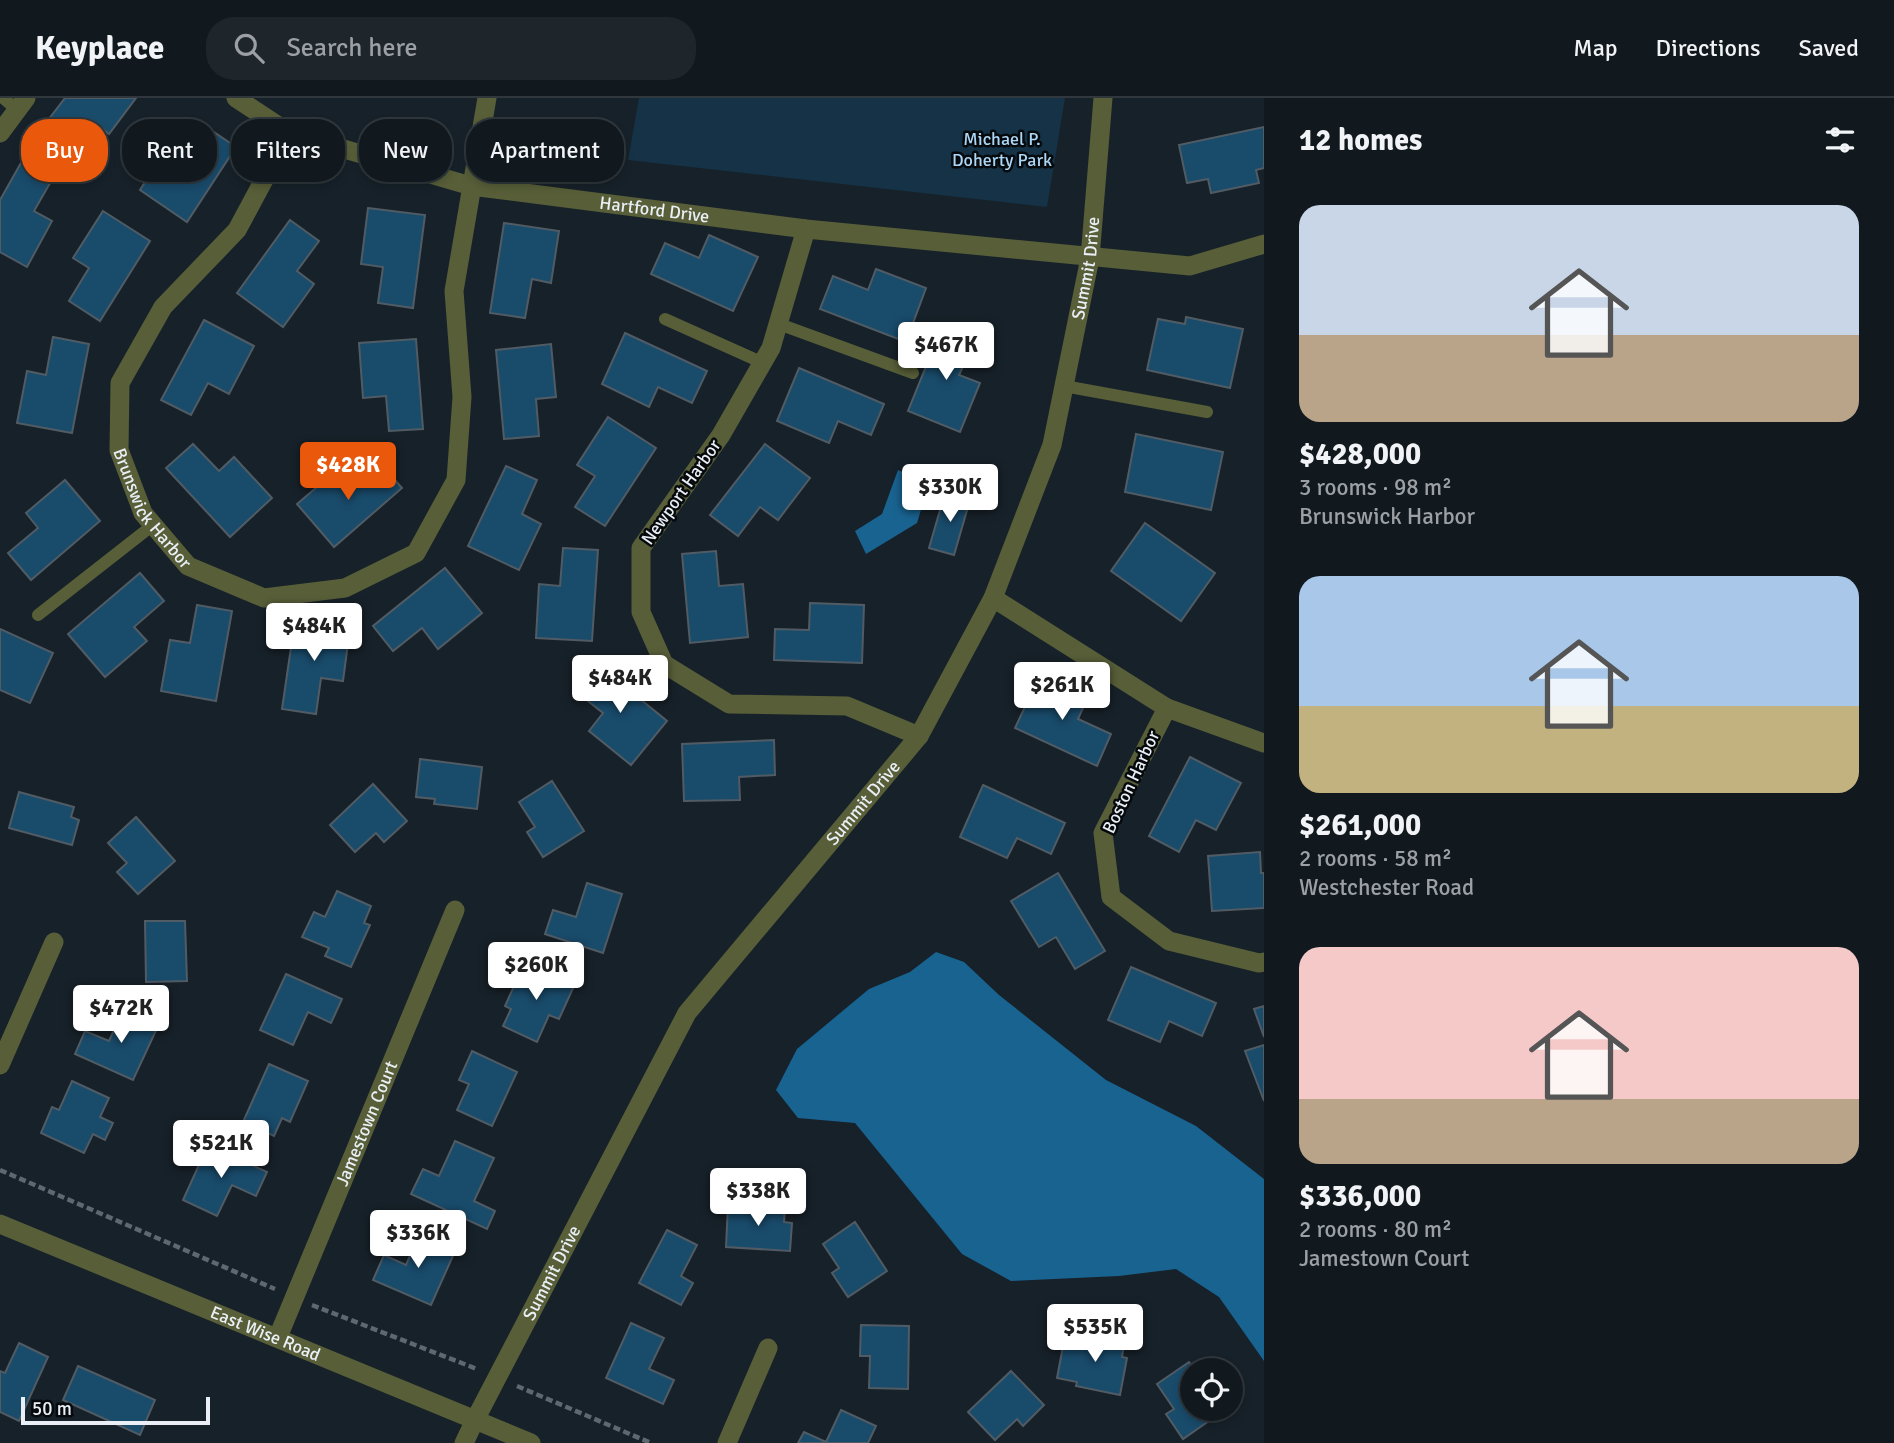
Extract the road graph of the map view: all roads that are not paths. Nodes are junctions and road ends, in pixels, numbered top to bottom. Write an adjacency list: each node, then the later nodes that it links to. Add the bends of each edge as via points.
1 (236, 98): 5 (street, Hartford Drive)
2 (486, 98): 9 (street, Brunswick Harbor)
3 (1103, 98): 12 (street, Summit Drive)
4 (15, 102): 6 (street)
5 (268, 119)
6 (0, 133)
7 (345, 149): 9 (street, Hartford Drive)
8 (263, 182): 19 (street, Brunswick Harbor, via 237,230 163,306 120,383 119,450 143,513)
9 (471, 186): 10 (street, Hartford Drive); 19 (street, Brunswick Harbor, via 454,291 462,397 456,480 415,553 345,588 264,598 188,566)
10 (806, 229): 12 (street, Hartford Drive); 14 (street, Newport Harbor)
11 (1264, 244): 12 (street, Hartford Drive, via 1190,266)
12 (1090, 258): 17 (street, Summit Drive)
13 (665, 319): 15 (lane)
14 (779, 324): 15 (street, Newport Harbor); 16 (lane)
15 (763, 363): 23 (street, Newport Harbor, via 721,435 641,548 640,612 664,664 729,704 846,706)
16 (913, 373)
17 (1064, 386): 18 (lane); 20 (street, Summit Drive, via 1052,445)
18 (1207, 412)
19 (153, 525): 21 (lane)
20 (993, 598): 22 (street); 23 (street, Summit Drive)
21 (38, 615)
22 (1167, 708): 24 (street); 27 (street, Boston Harbor, via 1103,833 1111,897 1169,941)
23 (919, 736): 32 (street, Summit Drive, via 687,1013)
24 (1264, 743)
25 (455, 910): 30 (street, Jamestown Court)
26 (54, 942): 28 (street)
27 (1264, 962)
28 (0, 1065)
29 (0, 1224): 30 (street, East Wise Road)
30 (278, 1337): 32 (street, East Wise Road)
31 (768, 1348): 35 (street)
32 (475, 1420): 33 (street, Summit Drive); 34 (street, East Wise Road)
33 (464, 1443)
34 (531, 1443)
35 (727, 1443)

